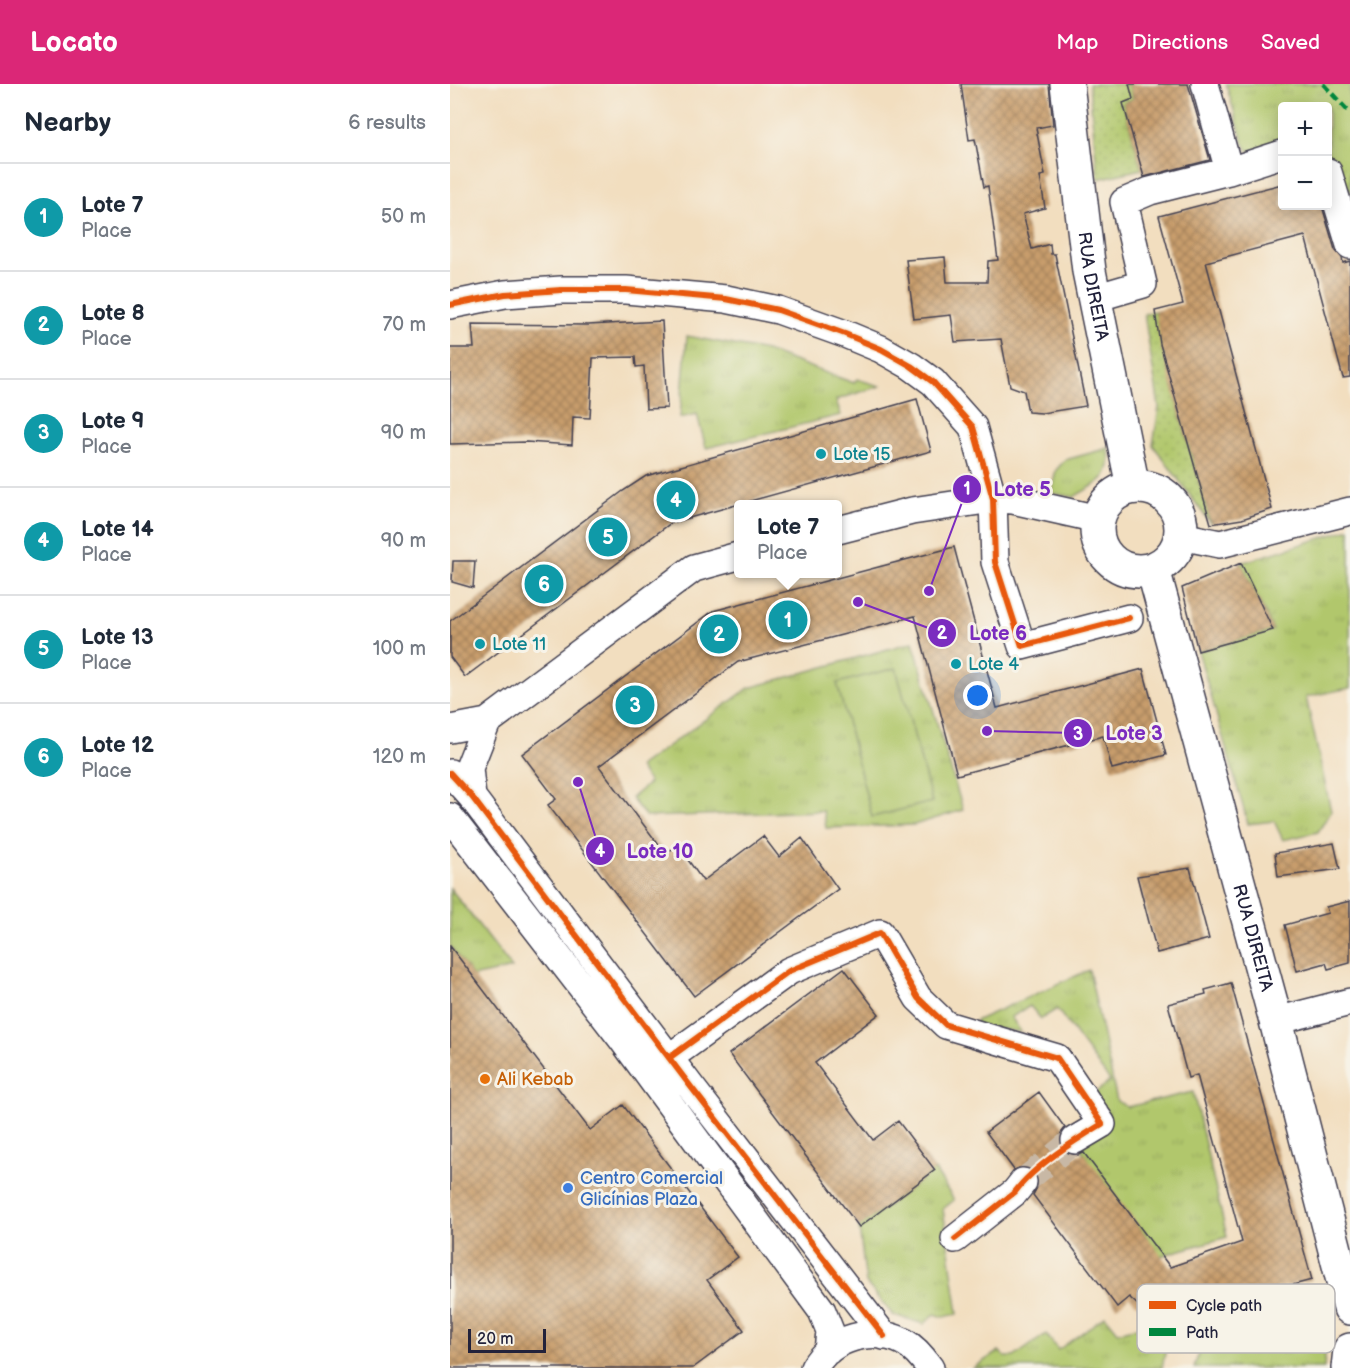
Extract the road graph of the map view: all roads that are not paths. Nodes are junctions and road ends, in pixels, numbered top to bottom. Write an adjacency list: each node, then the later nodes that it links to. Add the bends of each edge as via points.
1 (1067, 84): 7 (main road, RUA DIREITA)
2 (1205, 84): 4 (street)
3 (1278, 155): 4 (street)
4 (1229, 171): 7 (street, via 1150,191 1124,202 1143,284)
5 (1332, 185): 6 (street)
6 (1350, 245)
7 (1095, 298): 9 (main road, RUA DIREITA)
8 (450, 305): 10 (street, via 505,294 626,290 726,299 778,310 880,350 933,382 973,427)
9 (1133, 487): 12 (main road, via 1108,499); 14 (main road, via 1153,489 1170,499 1178,510)
10 (993, 499): 12 (street); 13 (street, via 912,511); 17 (street, via 995,562 1022,646)
11 (1350, 511): 14 (street, via 1220,544)
12 (1098, 519): 16 (main road, via 1098,538 1113,562 1139,571)
13 (842, 529)
14 (1181, 536): 16 (main road, via 1172,556)
15 (734, 557): 18 (street, via 694,568)
16 (1153, 569): 24 (main road, RUA DIREITA)
17 (1129, 618)
18 (487, 722): 19 (street); 21 (street, via 470,768)
19 (450, 729)
20 (450, 773): 21 (street)
21 (472, 796): 25 (street)
22 (450, 817): 26 (street)
23 (1350, 1002): 24 (street)
24 (1276, 1021): 31 (main road, RUA DIREITA)
25 (643, 1022): 26 (street); 27 (street)
26 (622, 1039): 34 (street, via 822,1311 830,1331)
27 (669, 1058): 28 (street, via 789,971 880,933 918,998 946,1025 1057,1058 1102,1124); 32 (street)
28 (1075, 1140)
29 (1023, 1182): 30 (street, via 1016,1192)
30 (955, 1239)
31 (1350, 1308)
32 (885, 1336): 34 (street, via 870,1334 840,1342); 35 (street, via 904,1342)
33 (1350, 1350): 36 (main road)
34 (821, 1359)
35 (930, 1368)
36 (1348, 1368)

